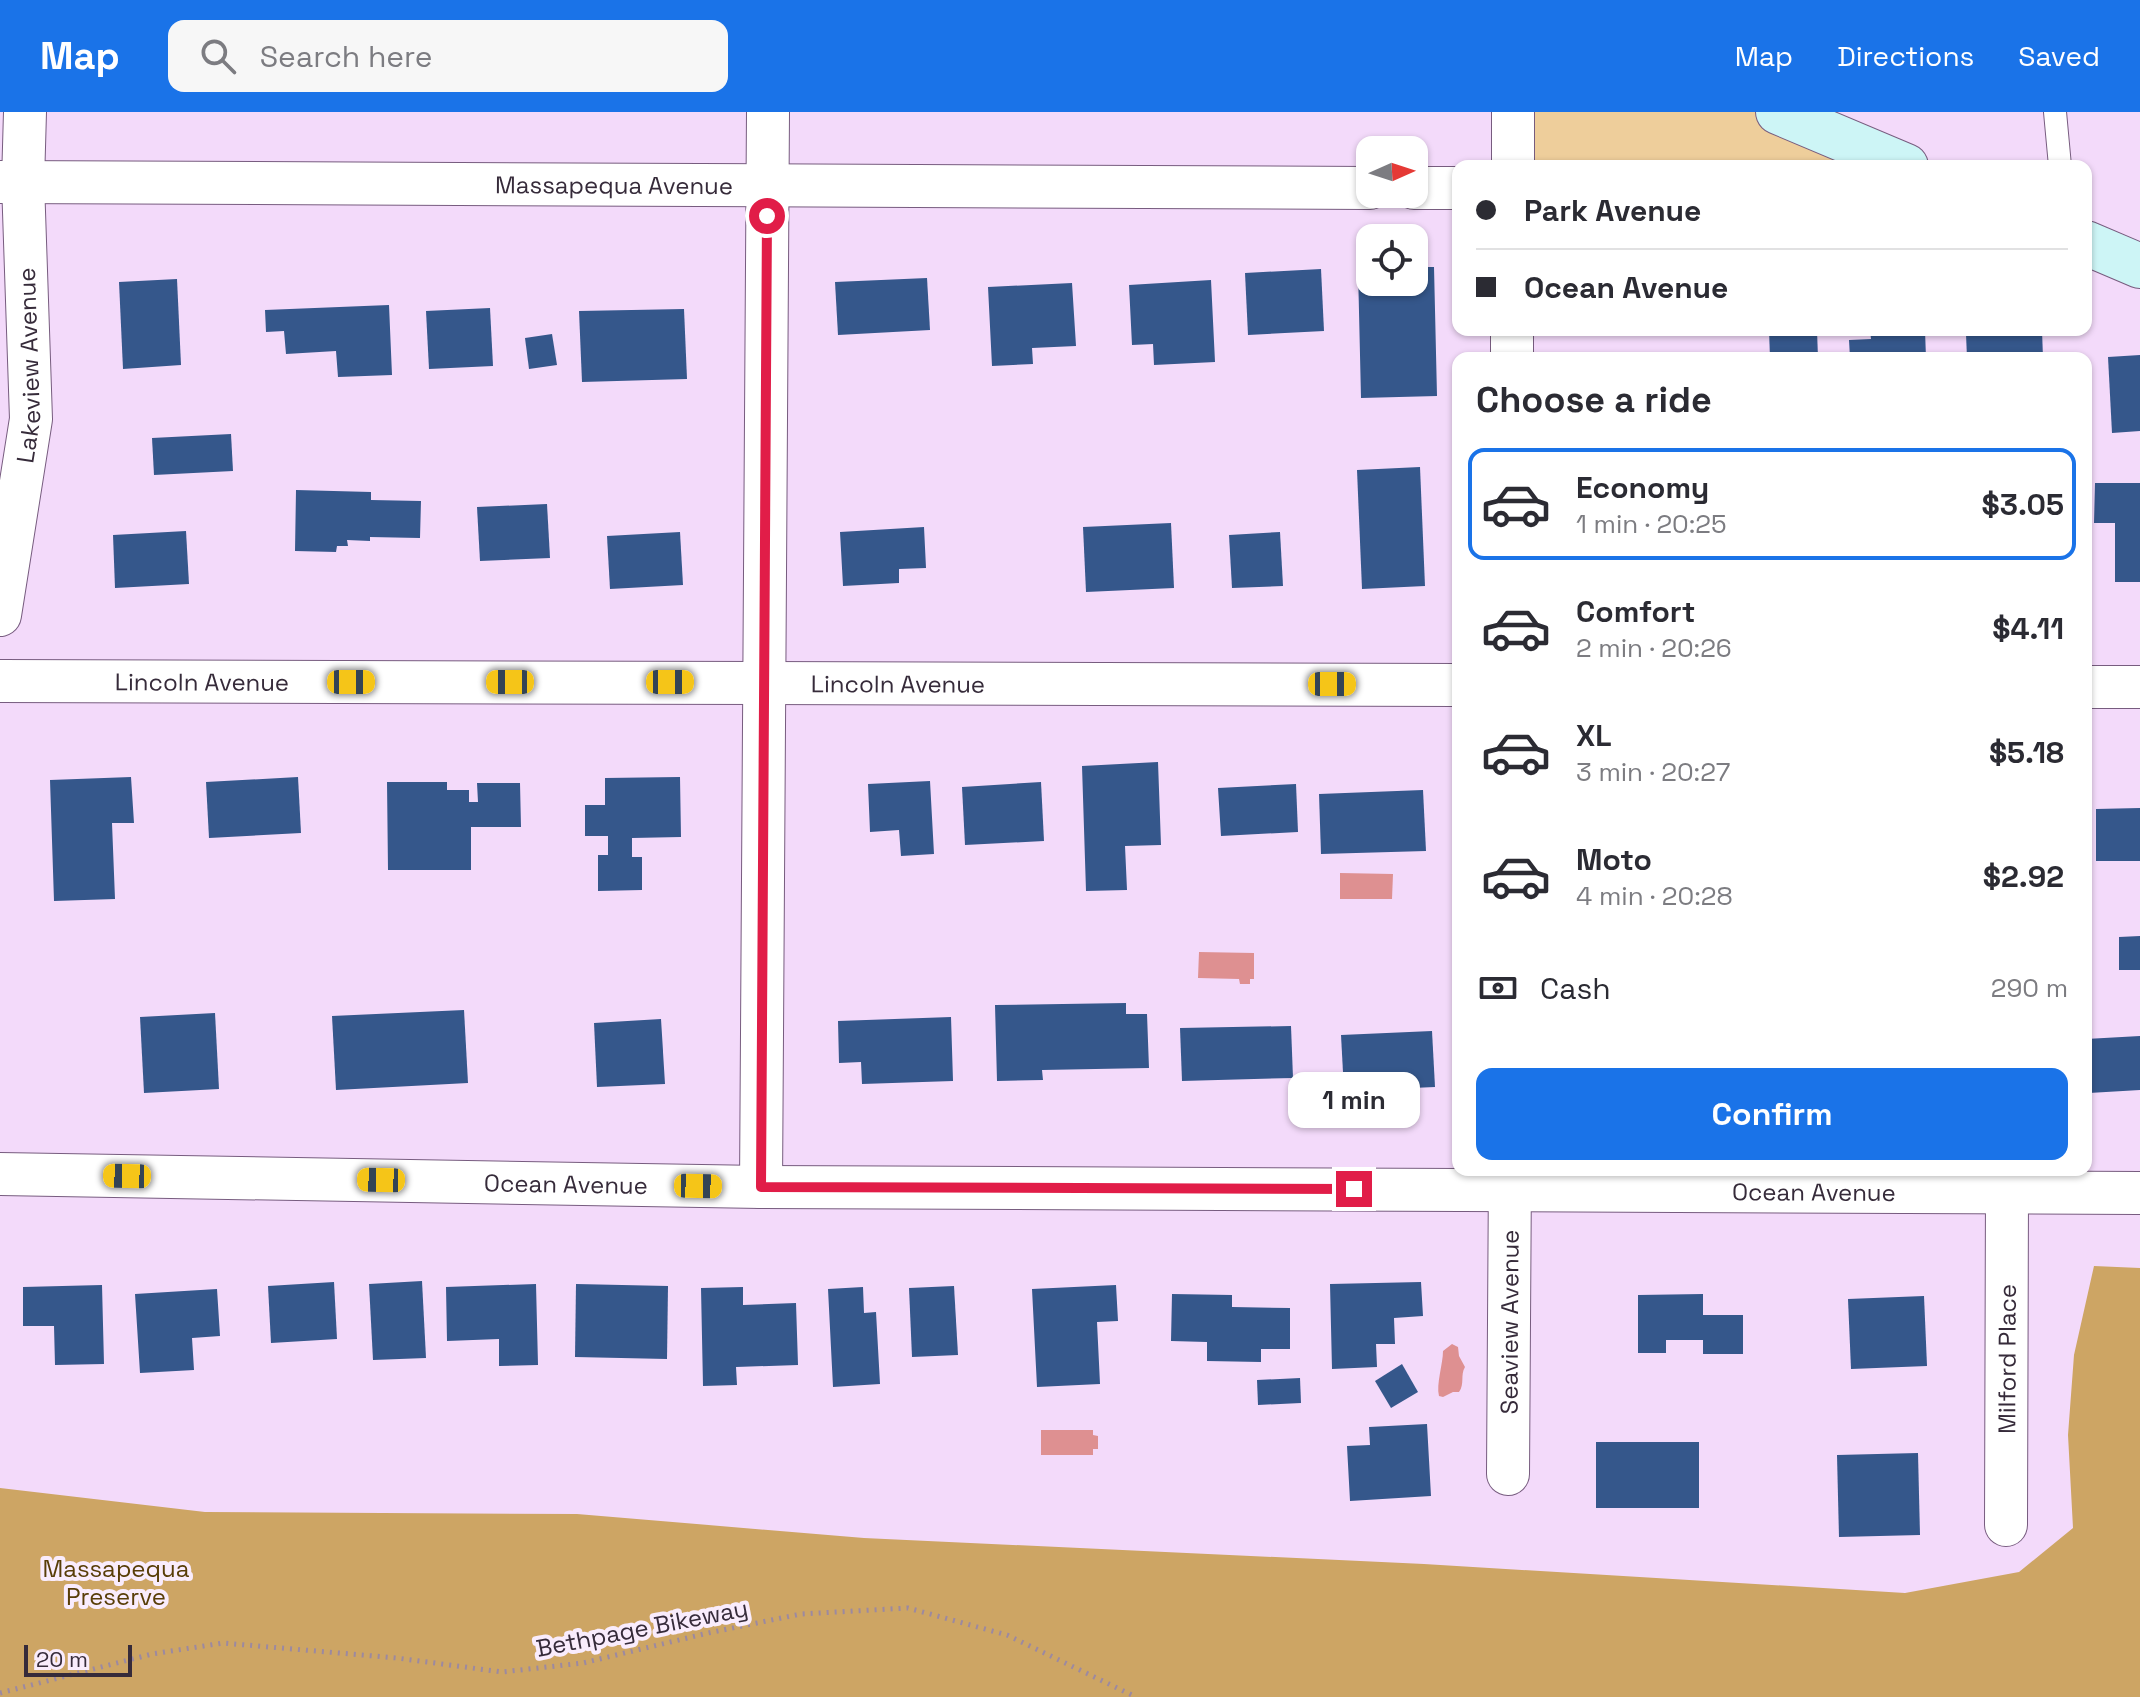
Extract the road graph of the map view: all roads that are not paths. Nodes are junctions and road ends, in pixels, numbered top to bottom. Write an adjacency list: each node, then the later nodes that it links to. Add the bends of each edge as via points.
1 (25, 112): 9 (street, Lakeview Avenue)
2 (768, 112): 10 (street)
3 (1513, 112): 6 (street)
4 (1778, 112): 7 (main road)
5 (2055, 112): 8 (lane)
6 (1513, 160)
7 (1892, 160)
8 (2059, 160)
9 (12, 182): 10 (street, Massapequa Avenue); 16 (street, Lakeview Avenue, via 31,419)
10 (767, 185): 11 (street, Massapequa Avenue); 18 (street)
11 (1356, 188)
12 (1428, 188): 13 (street)
13 (1452, 188)
14 (2092, 246): 15 (main road)
15 (2140, 266)
16 (0, 615)
17 (0, 681): 18 (street, Lincoln Avenue)
18 (766, 683): 19 (street, Lincoln Avenue); 24 (street)
19 (1452, 685)
20 (2092, 687): 21 (street)
21 (2140, 687)
22 (0, 1174): 24 (street, Ocean Avenue)
23 (1510, 1180): 24 (street, Ocean Avenue); 25 (street, Ocean Avenue); 27 (street, Seaview Avenue)
24 (761, 1187)
25 (2007, 1192): 26 (street, Ocean Avenue); 28 (street, Milford Place)
26 (2140, 1193)
27 (1508, 1474)
28 (2006, 1525)

